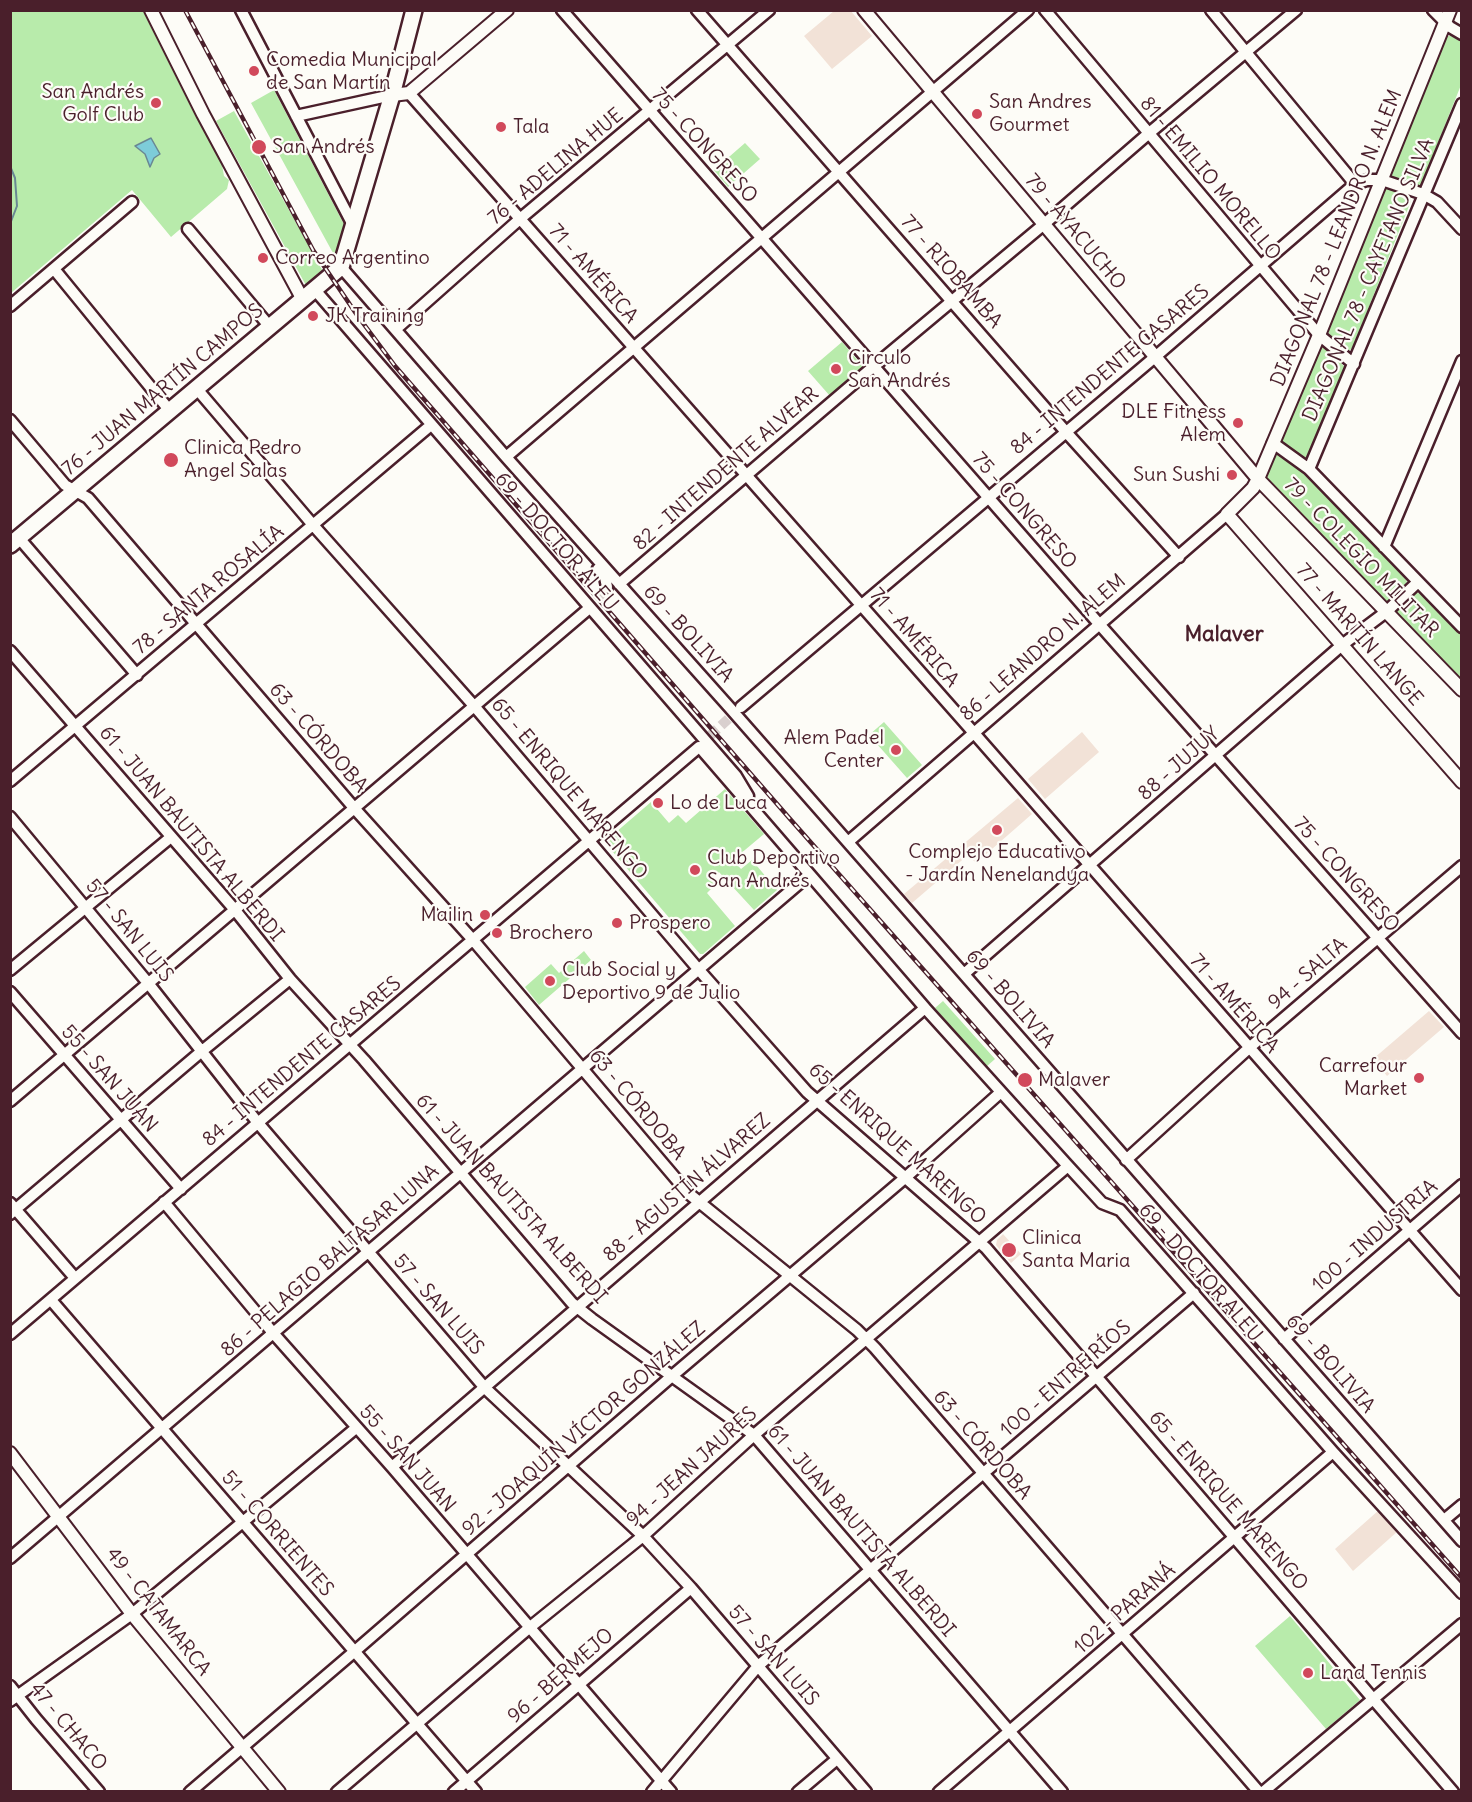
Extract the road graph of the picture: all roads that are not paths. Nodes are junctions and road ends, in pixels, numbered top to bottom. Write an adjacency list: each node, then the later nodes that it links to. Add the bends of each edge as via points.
1 (151, 10): 41 (street)
2 (241, 10): 24 (street)
3 (414, 10): 21 (main road)
4 (507, 10): 19 (street)
5 (562, 10): 23 (street, 75 - CONGRESO)
6 (697, 10): 17 (street, 77 - RIOBAMBA)
7 (770, 10): 17 (street, 76 - ADELINA HUE)
8 (864, 10): 20 (street, 79 - AYACUCHO)
9 (1028, 10): 20 (street)
10 (1045, 10): 25 (street, 81 - EMILIO MORELLO)
11 (1211, 10): 18 (street)
12 (1296, 10): 18 (street, 82 - INTENDENTE ALVEAR)
13 (1433, 10): 15 (street)
14 (1450, 10): 15 (street, DIAGONAL 78 - LEANDRO N. ALEM)
15 (1444, 23): 16 (street); 27 (street, DIAGONAL 78 - LEANDRO N. ALEM)
16 (1461, 34)
17 (727, 46): 23 (street, 76 - ADELINA HUE); 26 (street, 77 - RIOBAMBA)
18 (1246, 52): 25 (street, 82 - INTENDENTE ALVEAR); 28 (street)
19 (409, 93): 21 (street); 31 (street, 71 - AMÉRICA)
20 (932, 93): 26 (street); 32 (street, 79 - AYACUCHO)
21 (392, 95): 24 (street); 33 (main road)
22 (1461, 104): 29 (street, DIAGONAL 78 - CAYETANO SILVA)
23 (649, 112): 31 (street, 76 - ADELINA HUE); 36 (street, 75 - CONGRESO)
24 (296, 116): 33 (street)
25 (1148, 134): 32 (street, 82 - INTENDENTE ALVEAR); 37 (street, 81 - EMILIO MORELLO)
26 (840, 172): 36 (street); 42 (street, 77 - RIOBAMBA)
27 (1382, 180): 28 (street); 29 (street); 46 (street, DIAGONAL 78 - LEANDRO N. ALEM)
28 (1355, 184): 37 (street, 84 - INTENDENTE CASARES)
29 (1423, 194): 34 (street, via 1437,202); 50 (street, DIAGONAL 78 - CAYETANO SILVA)
30 (132, 202): 39 (street)
31 (521, 218): 45 (street, 76 - ADELINA HUE); 47 (street, 71 - AMÉRICA)
32 (1043, 225): 42 (street, 82 - INTENDENTE ALVEAR); 48 (street, 79 - AYACUCHO)
33 (354, 227): 38 (main road)
34 (1461, 228)
35 (188, 229): 44 (street)
36 (762, 238): 47 (street); 51 (street, 75 - CONGRESO)
37 (1259, 266): 46 (street, 81 - EMILIO MORELLO); 48 (street, 84 - INTENDENTE CASARES)
38 (341, 267): 40 (main road, 76 - JUAN MARTÍN CAMPOS); 45 (street, 69 - BOLIVIA)
39 (54, 269): 43 (street); 54 (street)
40 (315, 290): 41 (main road, 76 - JUAN MARTÍN CAMPOS); 56 (street, 69 - DOCTOR ALEU)
41 (303, 300): 44 (main road, 76 - JUAN MARTÍN CAMPOS)
42 (952, 302): 51 (street, 82 - INTENDENTE ALVEAR); 57 (street, 77 - RIOBAMBA)
43 (10, 306)
44 (270, 327): 53 (main road, 76 - JUAN MARTÍN CAMPOS)
45 (396, 329): 59 (street, 69 - BOLIVIA)
46 (1319, 335): 50 (street, 81 - EMILIO MORELLO); 58 (street, DIAGONAL 78 - LEANDRO N. ALEM)
47 (634, 348): 59 (street); 61 (street, 71 - AMÉRICA)
48 (1155, 357): 57 (street, 84 - INTENDENTE CASARES); 62 (street, 79 - AYACUCHO)
49 (1461, 361): 52 (street)
50 (1354, 364): 60 (street, DIAGONAL 78 - CAYETANO SILVA)
51 (873, 367): 61 (street, 82 - INTENDENTE ALVEAR); 65 (street, 75 - CONGRESO)
52 (1459, 377): 69 (street)
53 (197, 389): 54 (main road, 76 - JUAN MARTÍN CAMPOS); 67 (street, 65 - ENRIQUE MARENGO)
54 (170, 411): 64 (main road, 76 - JUAN MARTÍN CAMPOS)
55 (10, 420): 64 (street, 63 - CÓRDOBA, via 65,485)
56 (431, 425): 67 (street, 78 - SANTA ROSALÍA); 75 (street, 69 - DOCTOR ALEU)
57 (1066, 432): 65 (street, 84 - INTENDENTE CASARES); 70 (street, 77 - RIOBAMBA)
58 (1273, 443): 60 (street); 62 (street, DIAGONAL 78 - LEANDRO N. ALEM)
59 (506, 457): 63 (street, 69 - BOLIVIA)
60 (1309, 469): 69 (street)
61 (746, 476): 72 (street, 82 - INTENDENTE ALVEAR); 74 (street, 71 - AMÉRICA)
62 (1258, 478): 66 (street, 86 - LEANDRO N. ALEM); 76 (street, 79 - COLEGIO MILITAR)
63 (529, 483): 72 (street, 69 - BOLIVIA); 73 (street, 69 - BOLIVIA, via 542,506 605,577)
64 (75, 491): 68 (main road, 76 - JUAN MARTÍN CAMPOS); 78 (street, 63 - CÓRDOBA, via 87,498)
65 (988, 497): 74 (street, 84 - INTENDENTE CASARES); 79 (street, 75 - CONGRESO)
66 (1227, 514): 70 (street, 86 - LEANDRO N. ALEM); 80 (street, 77 - MARTÍN LANGE)
67 (313, 525): 78 (street, 78 - SANTA ROSALÍA); 84 (street, 65 - ENRIQUE MARENGO)
68 (15, 541): 82 (street)
69 (1384, 547): 71 (street)
70 (1179, 557): 79 (street, 86 - LEANDRO N. ALEM)
71 (1419, 582): 76 (street, 88 - JUJUY); 77 (street)
72 (619, 584): 85 (street, 69 - BOLIVIA)
73 (607, 587)
74 (861, 604): 85 (street, 84 - INTENDENTE CASARES, via 822,632); 87 (street, 71 - AMÉRICA)
75 (589, 609): 84 (street, via 498,695 487,697); 88 (street, 69 - DOCTOR ALEU)
76 (1386, 612): 80 (street, 88 - JUJUY); 83 (street, 79 - COLEGIO MILITAR)
77 (1460, 623)
78 (196, 624): 82 (street, 78 - SANTA ROSALÍA); 92 (street, 63 - CÓRDOBA)
79 (1100, 625): 87 (street, 86 - LEANDRO N. ALEM); 89 (street, 75 - CONGRESO)
80 (1342, 645): 89 (street, 88 - JUJUY); 91 (street, 77 - MARTÍN LANGE)
81 (10, 651): 86 (street, 61 - JUAN BAUTISTA ALBERDI)
82 (136, 675): 86 (street, 78 - SANTA ROSALÍA)
83 (1461, 690)
84 (475, 707): 92 (street); 95 (street, 65 - ENRIQUE MARENGO)
85 (736, 711): 96 (street, 69 - BOLIVIA)
86 (76, 726): 90 (street, 78 - SANTA ROSALÍA); 94 (street, 61 - JUAN BAUTISTA ALBERDI)
87 (974, 733): 96 (street, 86 - LEANDRO N. ALEM); 97 (street, 71 - AMÉRICA)
88 (703, 745): 95 (street, 84 - INTENDENTE CASARES); 99 (street, 69 - DOCTOR ALEU)
89 (1216, 756): 97 (street, 88 - JUJUY); 102 (street, 75 - CONGRESO)
90 (10, 781)
91 (1461, 782)
92 (355, 809): 101 (street); 103 (street, 63 - CÓRDOBA)
93 (10, 817): 100 (street, 57 - SAN LUIS)
94 (171, 837): 100 (street); 101 (street, 61 - JUAN BAUTISTA ALBERDI)
95 (590, 841): 103 (street, 84 - INTENDENTE CASARES); 105 (street, 65 - ENRIQUE MARENGO)
96 (848, 842): 106 (street, 69 - BOLIVIA)
97 (1090, 866): 106 (street, 88 - JUJUY); 113 (street, 71 - AMÉRICA)
98 (1461, 866): 102 (street, 94 - SALTA)
99 (809, 875): 105 (street, 86 - PELAGIO BALTASAR LUNA); 110 (street, 69 - DOCTOR ALEU)
100 (87, 908): 104 (street); 108 (street, 57 - SAN LUIS)
101 (235, 910): 107 (street, 61 - JUAN BAUTISTA ALBERDI); 108 (street)
102 (1377, 939): 111 (street, 75 - CONGRESO); 113 (street, 94 - SALTA)
103 (473, 940): 112 (street, 84 - INTENDENTE CASARES); 116 (street, 63 - CÓRDOBA)
104 (10, 970)
105 (699, 970): 116 (street, 86 - PELAGIO BALTASAR LUNA); 119 (street, 65 - ENRIQUE MARENGO)
106 (964, 974): 122 (street, 69 - BOLIVIA)
107 (290, 979): 112 (street, 61 - JUAN BAUTISTA ALBERDI); 114 (street)
108 (148, 982): 114 (street, 57 - SAN LUIS); 115 (street)
109 (10, 992): 115 (street, 55 - SAN JUAN)
110 (925, 1008): 117 (street, 69 - DOCTOR ALEU); 119 (street, 88 - AGUSTÍN ÁLVAREZ)
111 (1461, 1031)
112 (350, 1045): 121 (street, 84 - INTENDENTE CASARES); 124 (street, 61 - JUAN BAUTISTA ALBERDI)
113 (1249, 1048): 122 (street, 94 - SALTA); 131 (street, 71 - AMÉRICA)
114 (202, 1051): 120 (street); 121 (street, 57 - SAN LUIS)
115 (65, 1055): 118 (street); 120 (street, 55 - SAN JUAN)
116 (583, 1069): 124 (street, 86 - PELAGIO BALTASAR LUNA); 129 (street, 63 - CÓRDOBA)
117 (1001, 1092): 123 (street, 69 - DOCTOR ALEU); 125 (street, 92 - JOAQUÍN VÍCTOR GONZÁLEZ)
118 (10, 1101)
119 (816, 1101): 125 (street, 65 - ENRIQUE MARENGO); 129 (street, 88 - AGUSTÍN ÁLVAREZ)
120 (122, 1120): 127 (street, 55 - SAN JUAN); 130 (street)
121 (258, 1123): 127 (street, 84 - INTENDENTE CASARES); 133 (street, 57 - SAN LUIS)
122 (1126, 1160): 143 (street, 69 - BOLIVIA)
123 (1068, 1166): 132 (street, 94 - JEAN JAURES); 137 (street, 69 - DOCTOR ALEU, via 1102,1203 1120,1209)
124 (461, 1172): 133 (street, 86 - PELAGIO BALTASAR LUNA); 139 (street, 61 - JUAN BAUTISTA ALBERDI)
125 (906, 1177): 132 (street, 65 - ENRIQUE MARENGO); 134 (street, 92 - JOAQUÍN VÍCTOR GONZÁLEZ)
126 (1461, 1185): 131 (street, 100 - INDUSTRIA)
127 (181, 1189): 128 (street, 84 - INTENDENTE CASARES)
128 (164, 1202): 135 (street, 84 - INTENDENTE CASARES); 141 (street, 55 - SAN JUAN)
129 (698, 1203): 134 (street, 63 - CÓRDOBA); 139 (street, 88 - AGUSTÍN ÁLVAREZ)
130 (12, 1209): 135 (street)
131 (1410, 1230): 136 (street, 71 - AMÉRICA); 143 (street, 100 - INDUSTRIA)
132 (979, 1241): 142 (street, 94 - JEAN JAURES); 145 (street, 65 - ENRIQUE MARENGO)
133 (368, 1252): 141 (street, 86 - PELAGIO BALTASAR LUNA); 146 (street, 57 - SAN LUIS)
134 (790, 1276): 142 (street, 63 - CÓRDOBA); 144 (street, 92 - JOAQUÍN VÍCTOR GONZÁLEZ)
135 (75, 1278): 138 (street, 84 - INTENDENTE CASARES)
136 (1461, 1290)
137 (1194, 1293): 145 (street, 100 - ENTRE RÍOS); 150 (street, 69 - DOCTOR ALEU)
138 (51, 1300): 140 (street, 84 - INTENDENTE CASARES); 147 (street, 51 - CORRIENTES)
139 (577, 1307): 144 (street, 61 - JUAN BAUTISTA ALBERDI); 146 (street, 88 - AGUSTÍN ÁLVAREZ)
140 (10, 1334)
141 (274, 1334): 147 (street, 86 - PELAGIO BALTASAR LUNA); 148 (street, 55 - SAN JUAN)
142 (866, 1339): 149 (street, 94 - JEAN JAURES); 154 (street, 63 - CÓRDOBA)
143 (1284, 1339): 157 (street, 69 - BOLIVIA)
144 (672, 1376): 149 (street, 61 - JUAN BAUTISTA ALBERDI); 152 (street, 92 - JOAQUÍN VÍCTOR GONZÁLEZ)
145 (1096, 1377): 154 (street, 100 - ENTRE RÍOS); 160 (street, 65 - ENRIQUE MARENGO)
146 (485, 1388): 152 (street, 57 - SAN LUIS); 153 (street, 88 - AGUSTÍN ÁLVAREZ)
147 (162, 1428): 156 (street, 86 - PELAGIO BALTASAR LUNA); 158 (street, 51 - CORRIENTES)
148 (356, 1428): 153 (street, 55 - SAN JUAN); 158 (street)
149 (754, 1435): 159 (street, 94 - JEAN JAURES); 164 (street, 61 - JUAN BAUTISTA ALBERDI)
150 (1332, 1452): 160 (street, 102 - PARANÁ); 166 (street, 69 - DOCTOR ALEU)
151 (10, 1453): 156 (street, 49 - CATAMARCA)
152 (569, 1466): 159 (street, 57 - SAN LUIS); 162 (street, 92 - JOAQUÍN VÍCTOR GONZÁLEZ)
153 (392, 1467): 162 (street, 55 - SAN JUAN)
154 (984, 1475): 164 (street, 100 - ENTRE RÍOS); 170 (street, 63 - CÓRDOBA)
155 (1461, 1505): 157 (street)
156 (59, 1518): 163 (street, 86 - PELAGIO BALTASAR LUNA); 167 (street, 49 - CATAMARCA)
157 (1444, 1520): 161 (street, 69 - BOLIVIA)
158 (243, 1522): 167 (street); 171 (street, 51 - CORRIENTES)
159 (643, 1536): 165 (street, 57 - SAN LUIS); 169 (street, 94 - JEAN JAURES)
160 (1235, 1538): 170 (street, 102 - PARANÁ); 175 (street, 65 - ENRIQUE MARENGO)
161 (1461, 1541)
162 (466, 1555): 169 (street, 55 - SAN JUAN); 171 (street, 92 - JOAQUÍN VÍCTOR GONZÁLEZ)
163 (10, 1558)
164 (872, 1570): 172 (street, 100 - ENTRE RÍOS); 178 (street, 61 - JUAN BAUTISTA ALBERDI)
165 (691, 1588): 172 (street, 57 - SAN LUIS); 173 (street, 96 - BERMEJO)
166 (1461, 1593)
167 (132, 1614): 176 (street); 179 (street, 49 - CATAMARCA)
168 (1461, 1623): 175 (street)
169 (530, 1628): 173 (street, 55 - SAN JUAN); 177 (street, 94 - JEAN JAURES)
170 (1122, 1635): 178 (street, 102 - PARANÁ); 195 (street, 63 - CÓRDOBA)
171 (355, 1651): 177 (street, 51 - CORRIENTES); 179 (street, 92 - JOAQUÍN VÍCTOR GONZÁLEZ)
172 (758, 1666): 180 (street, 57 - SAN LUIS); 181 (street, 100 - ENTRE RÍOS)
173 (579, 1684): 181 (street, 55 - SAN JUAN); 182 (street, 96 - BERMEJO)
174 (10, 1686): 176 (street, 47 - CHACO)
175 (1373, 1697): 195 (street); 196 (street, 65 - ENRIQUE MARENGO)
176 (14, 1699): 183 (street, 47 - CHACO)
177 (416, 1723): 182 (street, 51 - CORRIENTES); 186 (street, 94 - JEAN JAURES)
178 (1009, 1731): 193 (street, 102 - PARANÁ); 194 (street, 61 - JUAN BAUTISTA ALBERDI)
179 (242, 1748): 184 (street, 92 - JOAQUÍN VÍCTOR GONZÁLEZ); 185 (street, 49 - CATAMARCA)
180 (837, 1759): 191 (street); 192 (street, 57 - SAN LUIS)
181 (662, 1780): 189 (street, 100 - ENTRE RÍOS); 190 (street, 55 - SAN JUAN)
182 (467, 1781): 187 (street, 96 - BERMEJO); 188 (street, 51 - CORRIENTES)
183 (99, 1791)
184 (190, 1791)
185 (279, 1791)
186 (337, 1791)
187 (454, 1791)
188 (476, 1791)
189 (652, 1791)
190 (671, 1791)
191 (798, 1791)
192 (866, 1791)
193 (939, 1791)
194 (1062, 1791)
195 (1261, 1791)
196 (1453, 1791)

